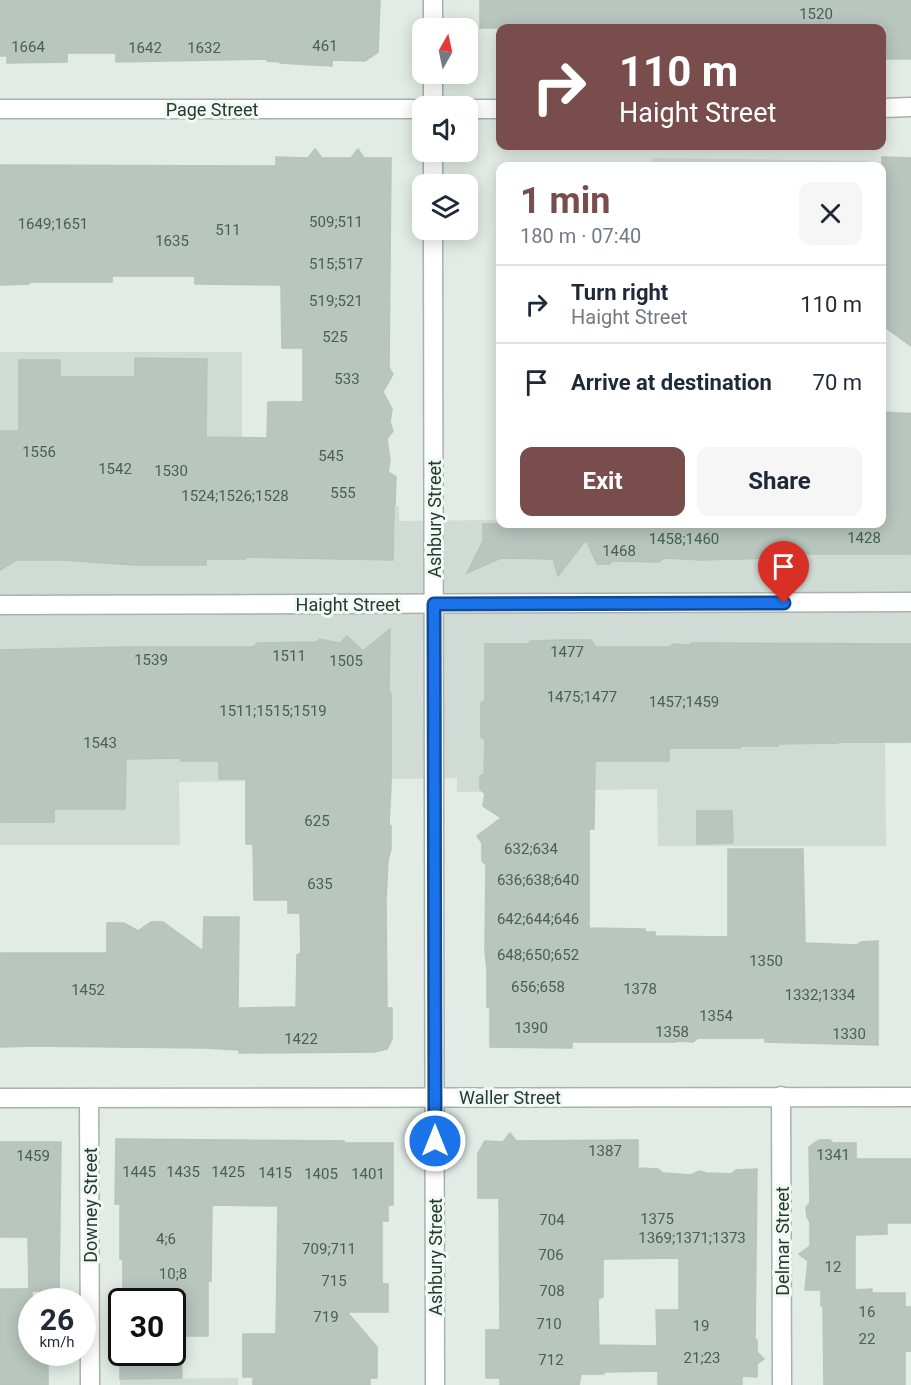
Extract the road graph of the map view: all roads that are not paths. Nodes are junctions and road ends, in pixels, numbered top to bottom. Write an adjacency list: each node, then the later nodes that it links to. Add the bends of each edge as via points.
1 (433, 0): 2 (street)
2 (433, 18)
3 (886, 108): 4 (street)
4 (911, 108)
5 (412, 109): 8 (street, Page Street)
6 (478, 109): 7 (street)
7 (496, 109)
8 (0, 110)
9 (433, 240): 11 (street, Ashbury Street)
10 (911, 603): 11 (street, Haight Street)
11 (434, 604): 12 (street, Haight Street); 14 (street, Ashbury Street)
12 (0, 605)
13 (781, 1096): 14 (street, Waller Street); 15 (street, Waller Street); 20 (street, Delmar Street)
14 (435, 1097): 17 (street, Waller Street); 19 (street, Ashbury Street)
15 (911, 1097)
16 (0, 1098): 17 (street, Waller Street)
17 (89, 1098): 18 (street, Downey Street)
18 (90, 1385)
19 (435, 1385)
20 (782, 1385)

